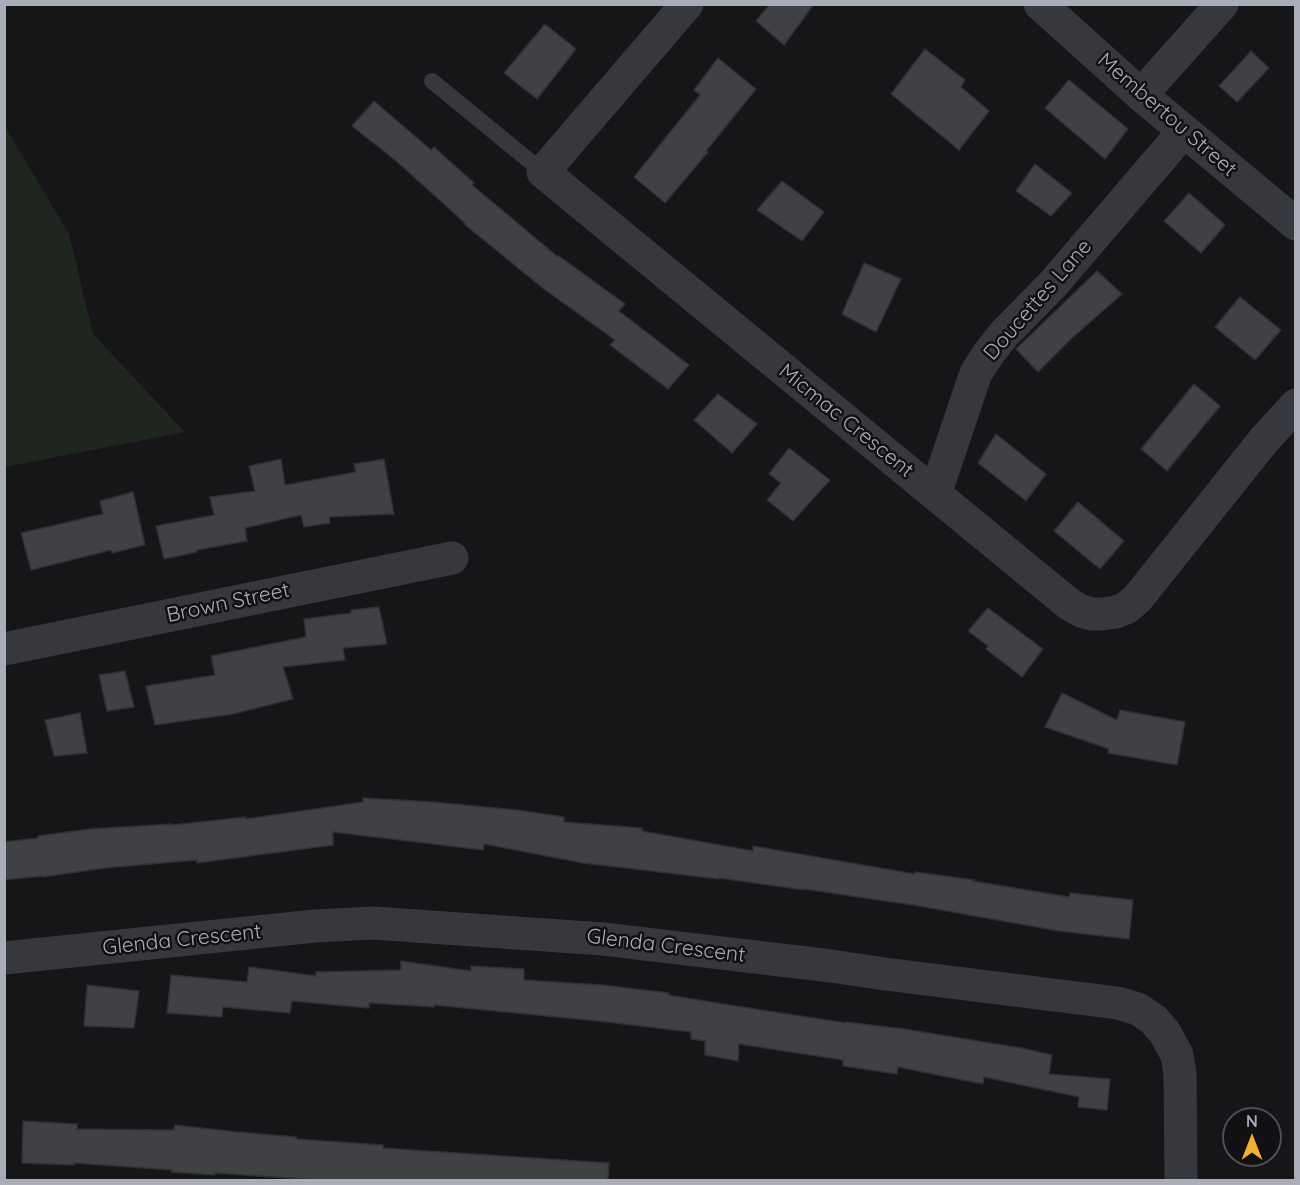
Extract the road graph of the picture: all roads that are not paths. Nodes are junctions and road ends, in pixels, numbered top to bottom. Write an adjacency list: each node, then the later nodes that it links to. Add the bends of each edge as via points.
1 (687, 4): 7 (street)
2 (1040, 4): 5 (street, Membertou Street)
3 (1222, 4): 5 (street)
4 (432, 81): 7 (lane)
5 (1142, 95): 6 (street, Membertou Street)
6 (1184, 131): 8 (street, Membertou Street); 10 (street, Doucettes Lane, via 1053,285 989,353 976,373)
7 (543, 172): 10 (street, Micmac Crescent)
8 (1296, 224)
9 (1296, 405): 10 (street, Micmac Crescent, via 1263,440 1137,599 1116,612 1092,614 1069,604)
10 (935, 494)
11 (452, 558): 12 (street, Brown Street)
12 (4, 649)
13 (4, 958): 14 (street, Glenda Crescent, via 373,923 603,939 1118,1003 1138,1009 1154,1020 1177,1055)
14 (1181, 1180)

